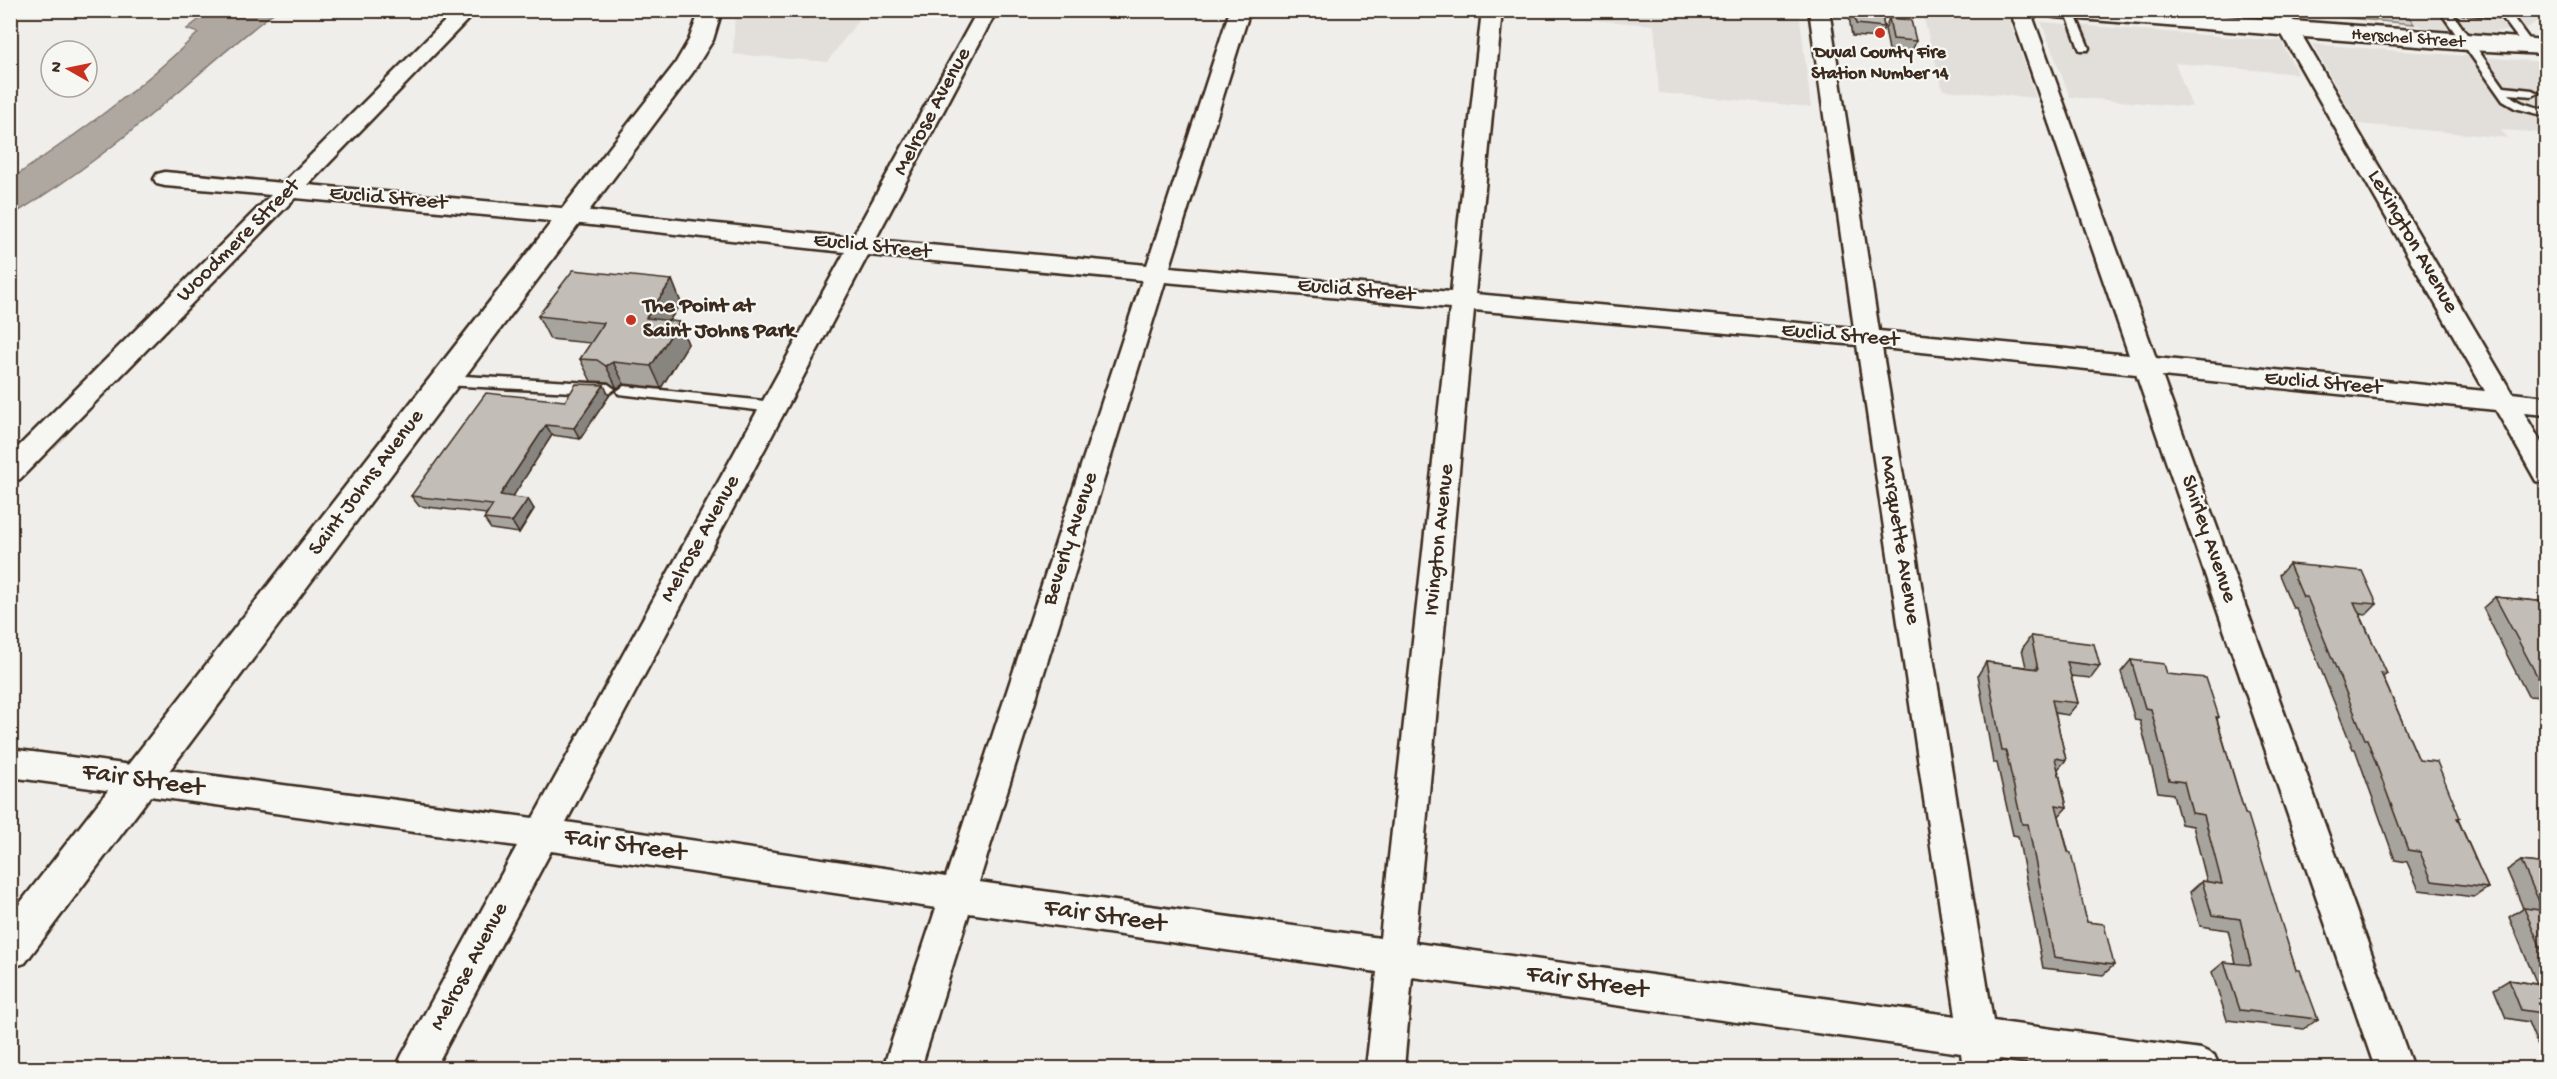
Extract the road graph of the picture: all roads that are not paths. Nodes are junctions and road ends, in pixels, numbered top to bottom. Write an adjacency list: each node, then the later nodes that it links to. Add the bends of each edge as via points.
1 (468, 10): 19 (street, Woodmere Street)
2 (711, 10): 20 (street, Saint Johns Avenue, via 701,40 685,67)
3 (988, 10): 21 (street, Melrose Avenue)
4 (1240, 10): 22 (street, Beverly Avenue)
5 (1492, 10): 23 (street, Irvington Avenue)
6 (1819, 10): 24 (street, Marquette Avenue)
7 (2020, 10): 25 (street, Shirley Avenue)
8 (2444, 10): 12 (lane)
9 (2462, 10): 13 (lane, via 2505,14)
10 (2062, 11): 11 (street, Herschel Street); 14 (lane)
11 (2283, 20): 12 (street, Herschel Street); 29 (street, Lexington Avenue)
12 (2468, 44): 13 (street, Herschel Street); 15 (lane)
13 (2538, 47)
14 (2084, 48)
15 (2501, 90): 16 (lane); 17 (lane, via 2519,106)
16 (2532, 93)
17 (2547, 112)
18 (165, 179): 19 (street, Euclid Street)
19 (290, 190): 20 (street, Euclid Street); 32 (street, Woodmere Street)
20 (572, 216): 21 (street, Euclid Street); 26 (street, Saint Johns Avenue)
21 (861, 246): 22 (street, Euclid Street); 31 (street, Melrose Avenue)
22 (1156, 273): 23 (street, Euclid Street); 37 (street, Beverly Avenue)
23 (1464, 302): 24 (street, Euclid Street); 39 (street, Irvington Avenue)
24 (1868, 338): 25 (street, Euclid Street); 40 (street, Marquette Avenue)
25 (2148, 367): 29 (street, Euclid Street); 45 (street, Shirley Avenue)
26 (446, 380): 27 (lane); 35 (street, Saint Johns Avenue)
27 (608, 389)
28 (624, 391): 31 (lane)
29 (2504, 401): 30 (street, Euclid Street); 33 (street, Lexington Avenue)
30 (2547, 406)
31 (773, 407): 36 (street, Melrose Avenue)
32 (10, 472)
33 (2547, 474)
34 (10, 764): 35 (street, Fair Street)
35 (140, 780): 36 (street, Fair Street); 38 (street, Saint Johns Avenue)
36 (541, 834): 37 (street, Fair Street); 41 (street, Melrose Avenue)
37 (958, 895): 39 (street, Fair Street); 42 (street, Beverly Avenue)
38 (10, 949)
39 (1398, 957): 40 (street, Fair Street); 43 (street, Irvington Avenue)
40 (1980, 1053): 44 (street, Fair Street)
41 (415, 1068)
42 (902, 1068)
43 (1385, 1068)
44 (2200, 1068)
45 (2394, 1068)

